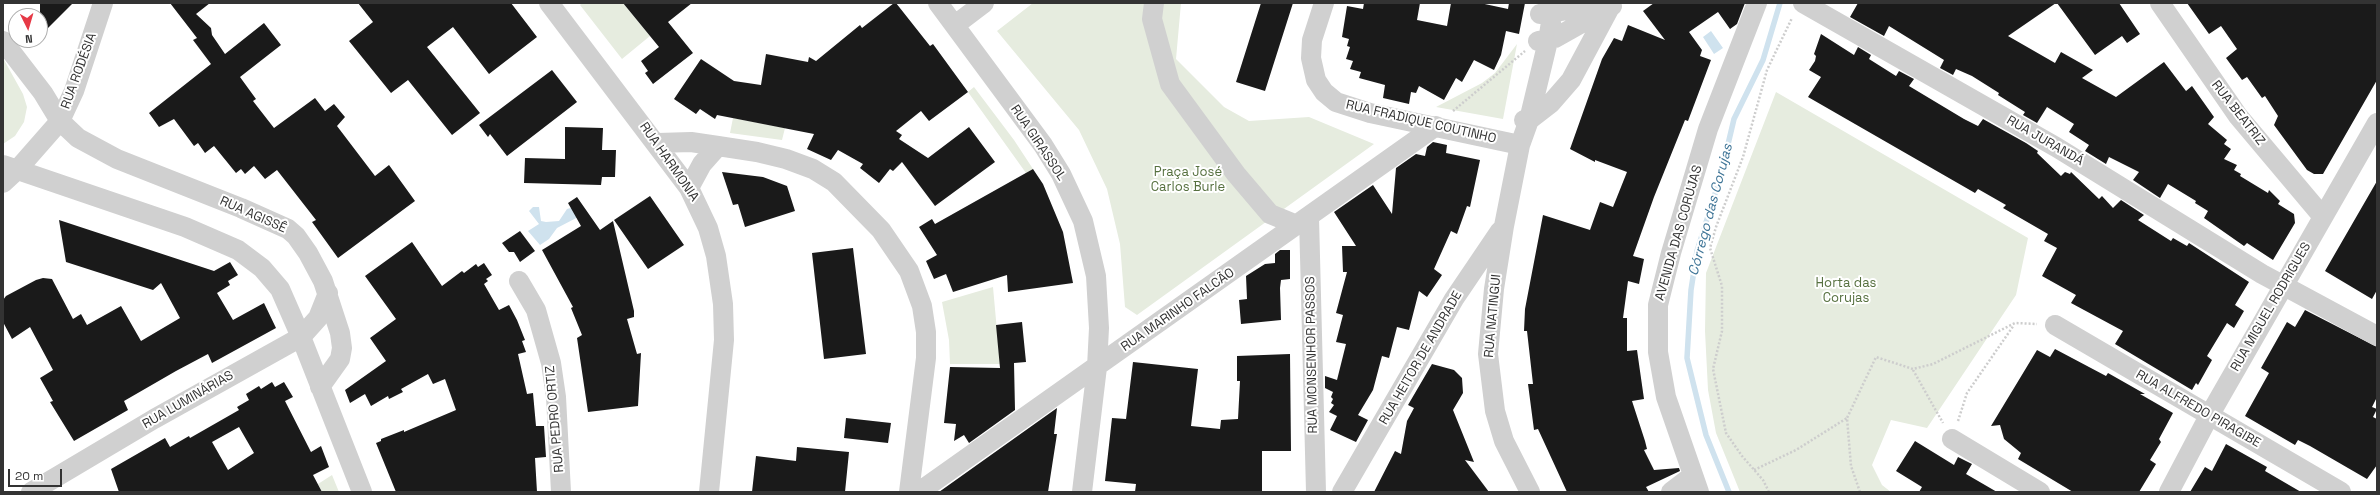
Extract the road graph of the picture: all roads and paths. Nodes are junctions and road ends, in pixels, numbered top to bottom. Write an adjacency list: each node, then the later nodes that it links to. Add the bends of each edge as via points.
1 (103, 3): 15 (street, RUA RODÉSIA, via 74,91)
2 (549, 3): 19 (street, RUA HARMONIA)
3 (938, 3): 12 (street, RUA GIRASSOL)
4 (984, 3): 12 (street)
5 (1154, 3): 24 (street, via 1152,19 1170,84 1236,174 1270,214)
6 (1324, 3): 16 (street, RUA FRADIQUE COUTINHO, via 1312,40 1311,58 1316,80 1324,92 1336,102 1349,107)
7 (1757, 3): 40 (street, AVENIDA DAS CORUJAS, via 1708,129 1658,305 1658,352 1666,397)
8 (2160, 3): 23 (street, RUA BEATRIZ, via 2238,116)
9 (1613, 5): 10 (street); 14 (street); 17 (street, via 1571,80)
10 (1547, 8): 14 (street, RUA NATINGUI)
11 (1798, 9): 27 (street, RUA JURANDÁ, via 2056,147); 39 (path, via 1768,70 1743,157 1710,248 1722,286 1722,331 1713,369 1726,433)
12 (955, 25): 33 (street, RUA GIRASSOL, via 1061,174 1083,221 1096,276)
13 (3, 41): 15 (street, RUA AGISSÊ, via 43,92)
14 (1539, 42): 16 (path); 17 (street, RUA NATINGUI)
15 (60, 121): 21 (street, RUA RODÉSIA); 28 (street, RUA AGISSÊ, via 78,138 117,159 288,229 308,253)
16 (1436, 126): 17 (street, RUA FRADIQUE COUTINHO); 24 (street, RUA MARINHO FALCÃO)
17 (1523, 130): 25 (street, RUA NATINGUI)
18 (2374, 135): 23 (street, RUA MIGUEL RODRIGUES)
19 (658, 143): 20 (street, via 691,142); 22 (street, RUA HARMONIA)
20 (718, 146): 22 (street, via 702,164); 45 (street, via 786,159 814,169 834,182 881,230 909,271 922,306 926,358)
21 (8, 173): 32 (street, via 184,227 238,250 262,268 280,289)
22 (690, 188): 44 (street, RUA HARMONIA, via 708,228 716,256 723,304 722,377)
23 (2322, 217): 27 (street, RUA MIGUEL RODRIGUES)
24 (1303, 221): 33 (street, RUA MARINHO FALCÃO); 48 (street, RUA MONSENHOR PASSOS)
25 (1504, 226): 49 (street, RUA HEITOR DE ANDRADE, via 1454,299); 50 (street, RUA NATINGUI, via 1494,290 1488,354 1489,371 1495,411 1504,441)
26 (519, 281): 43 (street, RUA PEDRO ORTIZ, via 536,310 551,363 556,397)
27 (2284, 286): 31 (street, RUA JURANDÁ); 36 (street, RUA MIGUEL RODRIGUES)
28 (328, 293): 32 (street, RUA LUMINÁRIAS, via 318,318); 35 (street, RUA AGISSÊ, via 342,348 335,368)
29 (2015, 323): 30 (path); 34 (path, via 1933,364); 38 (path, via 1967,393)
30 (2055, 325): 36 (street, RUA ALFREDO PIRAGIBE)
31 (2377, 336)
32 (301, 337): 35 (street); 41 (street, RUA LUMINÁRIAS, via 154,419)
33 (1097, 367): 46 (street, RUA MARINHO FALCÃO); 47 (street, RUA GIRASSOL)
34 (1913, 369): 37 (path, via 1876,357); 38 (path)
35 (320, 387): 42 (street)
36 (2209, 416): 55 (street, RUA MIGUEL RODRIGUES); 56 (street, RUA ALFREDO PIRAGIBE)
37 (1846, 418): 39 (path, via 1796,450); 53 (path, via 1851,466)
38 (1952, 439): 54 (street)
39 (1754, 470): 52 (path)
40 (1695, 484): 51 (street)
41 (31, 492)
42 (362, 492)
43 (561, 492)
44 (709, 492)
45 (909, 492)
46 (918, 492)
47 (1082, 492)
48 (1316, 492)
49 (1342, 492)
50 (1530, 492)
51 (1671, 492)
52 (1769, 492)
53 (1860, 492)
54 (2040, 492)
55 (2169, 492)
56 (2341, 492)

